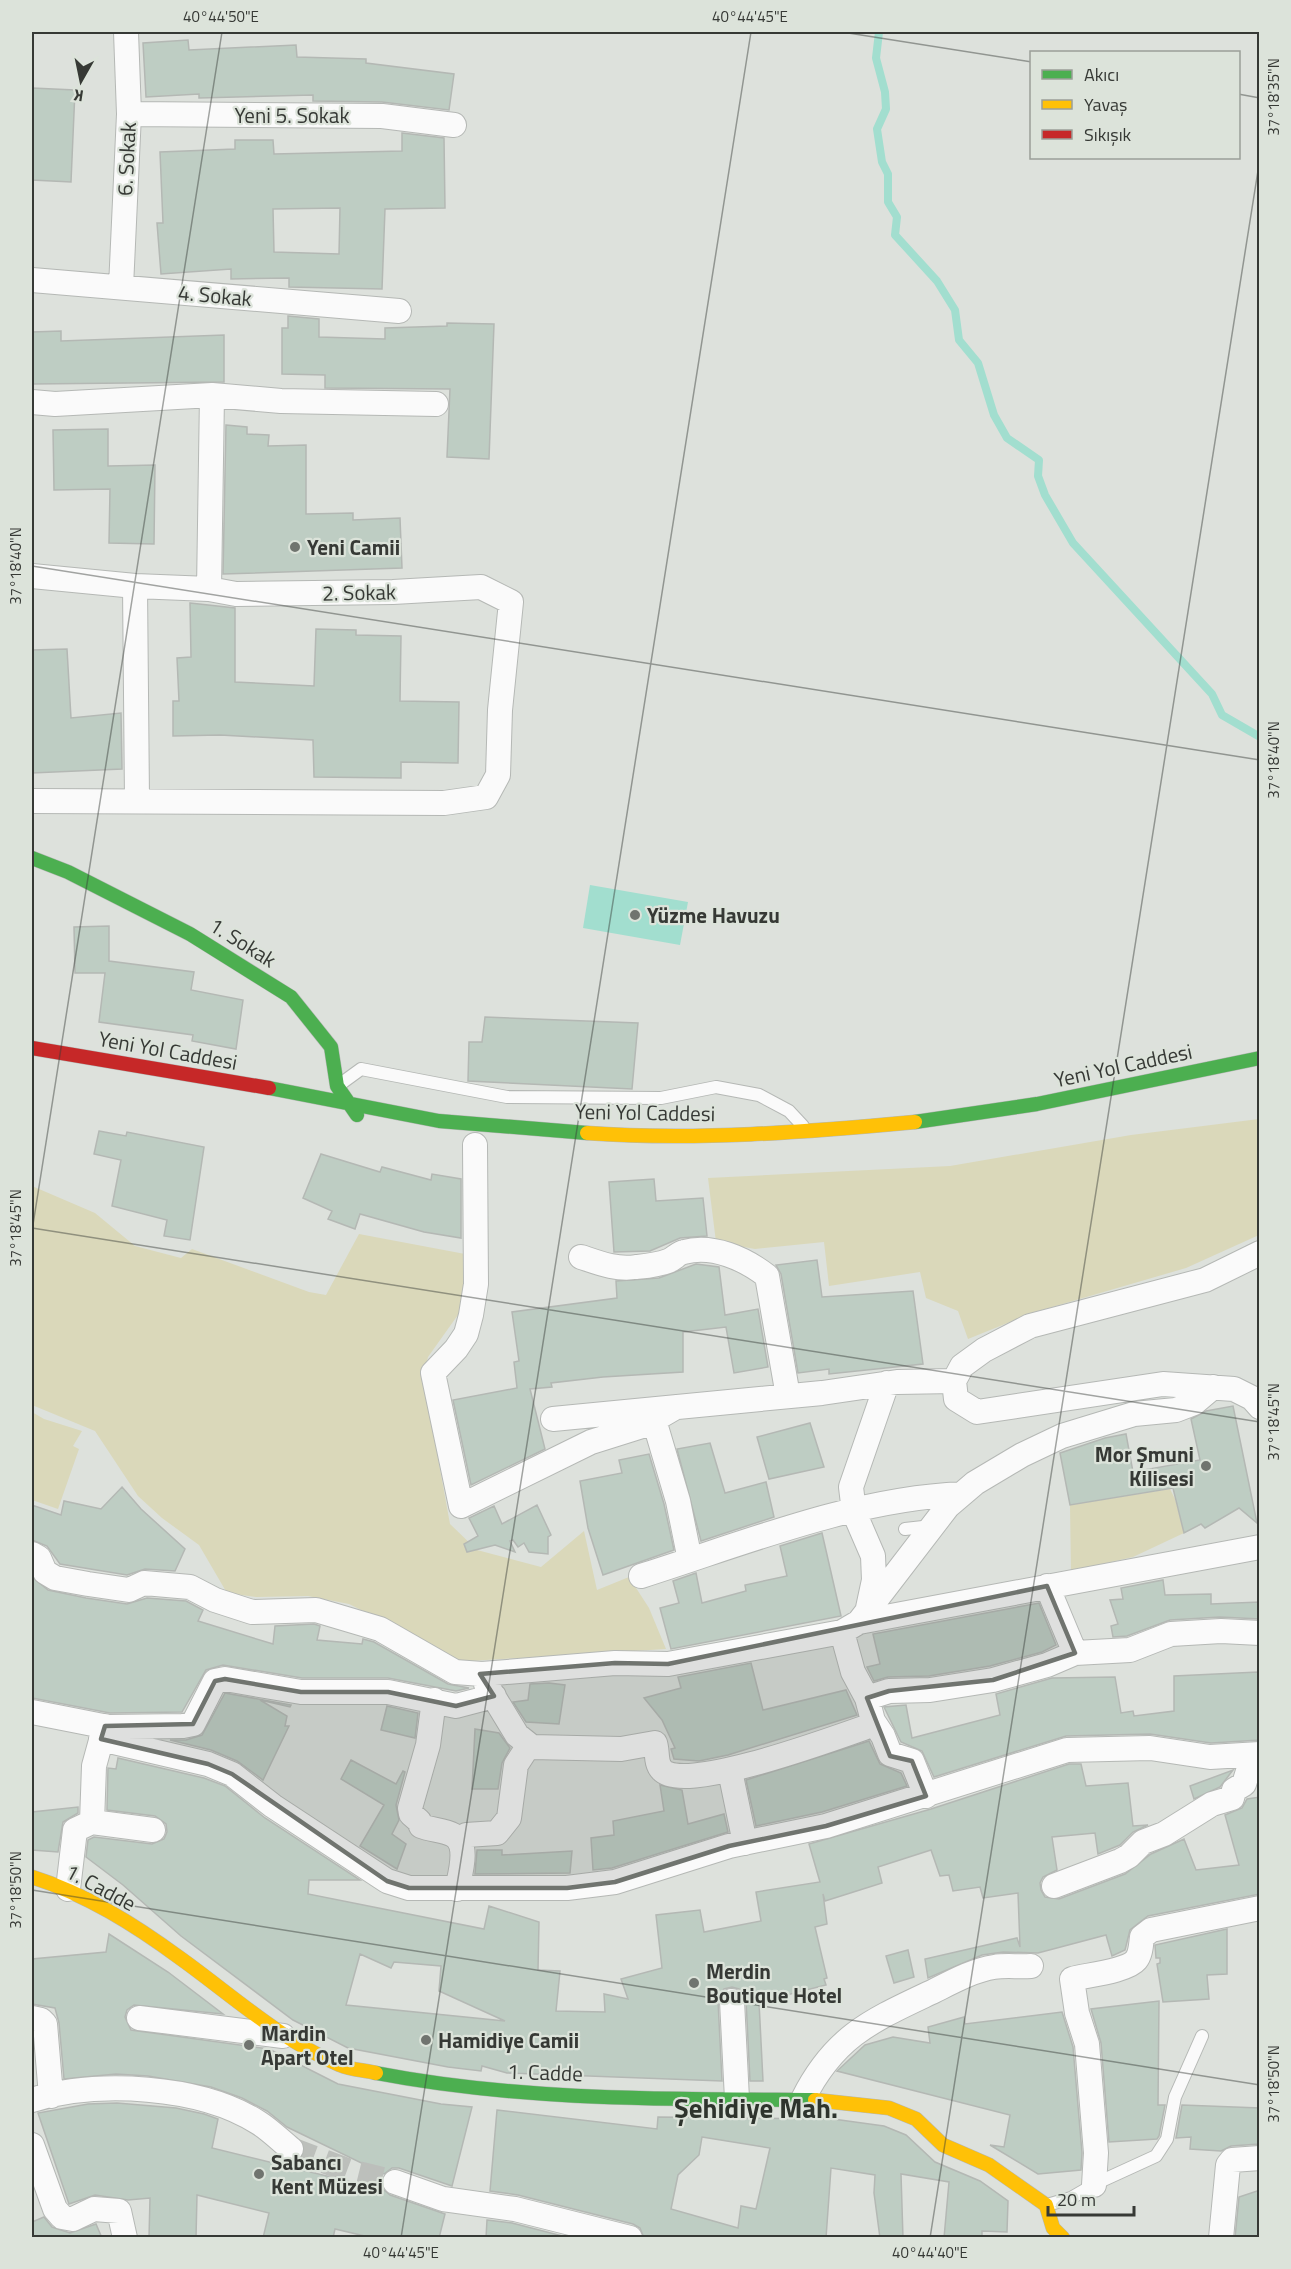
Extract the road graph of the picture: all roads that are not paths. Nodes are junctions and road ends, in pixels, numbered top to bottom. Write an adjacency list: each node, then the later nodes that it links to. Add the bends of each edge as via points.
1 (126, 32): 2 (street, 6. Sokak)
2 (129, 114): 3 (street, Yeni 5. Sokak, via 382,116); 5 (street, 6. Sokak)
3 (454, 125)
4 (32, 280): 5 (street, 4. Sokak)
5 (121, 287): 6 (street, 4. Sokak)
6 (399, 311)
7 (212, 395): 8 (street); 9 (street, via 281,401); 12 (street)
8 (32, 402)
9 (436, 404)
10 (32, 576): 11 (street, 2. Sokak)
11 (135, 586): 12 (street, 2. Sokak); 13 (street)
12 (209, 589): 13 (street, 2. Sokak, via 236,594 481,587 511,602 498,775 486,797 444,803)
13 (137, 800): 14 (street)
14 (32, 801)
15 (32, 858): 18 (main road, 1. Sokak, via 68,872 189,934 291,997 331,1047)
16 (32, 1048): 19 (main road, Yeni Yol Caddesi)
17 (1260, 1058): 21 (main road, Yeni Yol Caddesi, via 1002,1110)
18 (337, 1086): 19 (main road, 1. Sokak); 21 (lane, via 361,1069 507,1097 661,1098 716,1087 759,1095 789,1111)
19 (346, 1103): 20 (main road, 1. Sokak, via 368,1127); 21 (main road, Yeni Yol Caddesi, via 439,1121 526,1130 631,1136)
20 (343, 1122)
21 (808, 1131)
22 (943, 1132): 24 (main road)
23 (475, 1144): 36 (street, via 476,1284 471,1315 466,1334 433,1373 461,1506 591,1442)
24 (815, 1145)
25 (770, 1148): 26 (main road, Yeni Yol Caddesi)
26 (663, 1150)
27 (1260, 1253): 29 (street, via 1205,1280 1030,1326 984,1350 962,1366)
28 (581, 1257): 32 (street, via 608,1266 634,1268 671,1260 683,1252 708,1250 757,1268 767,1276)
29 (954, 1381): 30 (street); 31 (street, via 956,1399 976,1412 1163,1384)
30 (887, 1383): 32 (street); 38 (street, via 851,1487)
31 (1212, 1387): 34 (street, via 1234,1389); 37 (street, via 1194,1403 1176,1410 1134,1414 1062,1436 1022,1455)
32 (788, 1396): 33 (street)
33 (676, 1407): 35 (street); 36 (street)
34 (1260, 1407)
35 (554, 1419)
36 (654, 1419): 43 (street)
37 (962, 1494): 38 (street, via 924,1496); 39 (street)
38 (854, 1512): 43 (street, via 810,1521); 46 (street, via 873,1556 874,1580)
39 (933, 1526): 40 (lane); 46 (street)
40 (905, 1529)
41 (1259, 1545): 45 (street)
42 (32, 1554): 49 (street, via 39,1558 45,1572 55,1578 129,1590 144,1583 190,1587 252,1612 316,1610 380,1629 444,1668)
43 (690, 1560): 44 (street)
44 (641, 1576)
45 (1047, 1586): 46 (street); 48 (street)
46 (856, 1621): 49 (street, via 668,1664 615,1663); 51 (street, via 854,1672)
47 (1260, 1633): 48 (street, via 1171,1634 1130,1650)
48 (1075, 1653): 51 (street, via 993,1680 930,1690 889,1691)
49 (480, 1674): 50 (street)
50 (494, 1696): 52 (street, via 456,1706); 56 (street, via 517,1735)
51 (867, 1698): 54 (street)
52 (434, 1700): 55 (street, via 387,1692 301,1692 225,1679 215,1681 193,1724); 62 (street, via 411,1815 421,1826 453,1834)
53 (32, 1712): 55 (street)
54 (875, 1724): 58 (street); 59 (street, via 890,1754 912,1761)
55 (103, 1732): 60 (street, via 94,1766); 66 (street, via 232,1774 273,1806 387,1881 409,1888)
56 (530, 1746): 58 (street, via 621,1749 655,1743 658,1763 670,1775); 62 (street, via 516,1765 506,1824 497,1833 466,1835)
57 (1256, 1755): 59 (street, via 1210,1757 1150,1748 1067,1750); 65 (street, via 1244,1784 1234,1790 1232,1798 1212,1804 1164,1834 1143,1842 1129,1856)
58 (730, 1771): 63 (street)
59 (926, 1796): 63 (street, via 826,1826)
60 (92, 1822): 61 (street); 67 (street, via 75,1830)
61 (153, 1830)
62 (459, 1840): 66 (street, via 463,1855)
63 (745, 1843): 66 (street, via 615,1882 567,1888)
64 (32, 1877): 67 (main road, 1. Cadde)
65 (1054, 1886)
66 (457, 1888)
67 (68, 1889): 73 (main road, 1. Cadde, via 179,1957)
68 (1260, 1908): 82 (street, via 1150,1930 1142,1937 1135,1961 1072,1979 1087,2044 1096,2153)
69 (1030, 1966): 77 (street, via 992,1967 880,2017 831,2054)
70 (732, 2001): 76 (street)
71 (32, 2018): 75 (street, via 45,2024)
72 (139, 2018): 73 (street)
73 (283, 2036): 76 (main road, 1. Cadde, via 342,2066 445,2086 506,2092)
74 (1202, 2036): 82 (lane, via 1175,2097 1167,2139 1156,2156)
75 (41, 2098): 79 (street, via 107,2087 150,2090 221,2105 257,2122)
76 (738, 2099): 77 (main road, 1. Cadde)
77 (803, 2099): 83 (main road, 1. Cadde, via 904,2112 943,2145 989,2165)
78 (32, 2145): 84 (street, via 55,2209 62,2217 73,2219 94,2209 119,2211)
79 (291, 2149)
80 (1260, 2158): 87 (street, via 1232,2160 1227,2165)
81 (395, 2181): 85 (street, via 443,2199 515,2209)
82 (1094, 2185): 83 (lane, via 1071,2198)
83 (1046, 2205): 86 (main road, via 1053,2228)
84 (125, 2238)
85 (630, 2238)
86 (1063, 2238)
87 (1221, 2238)

